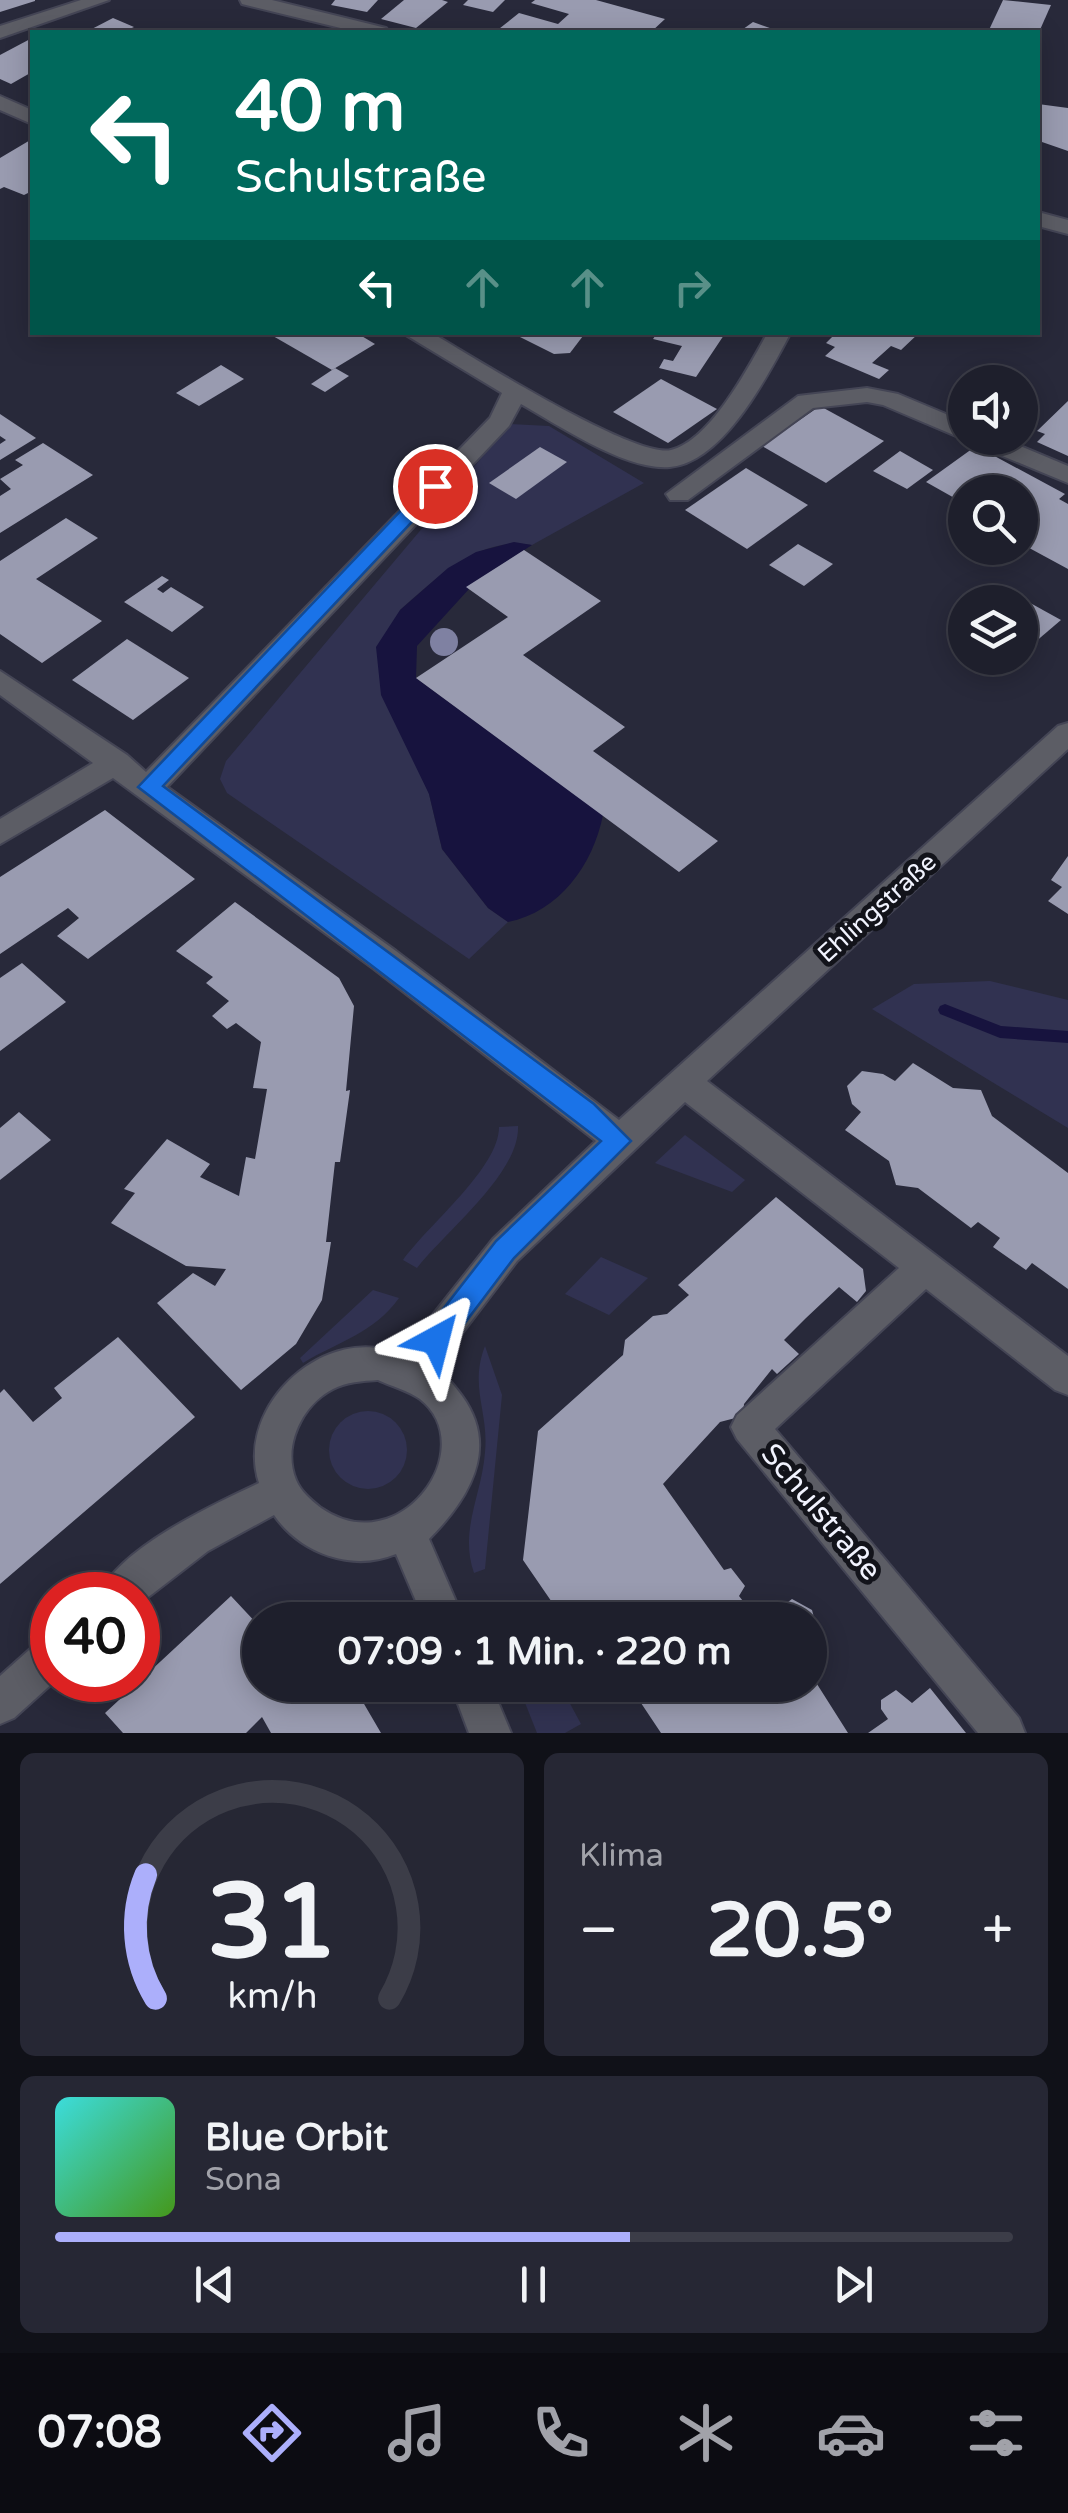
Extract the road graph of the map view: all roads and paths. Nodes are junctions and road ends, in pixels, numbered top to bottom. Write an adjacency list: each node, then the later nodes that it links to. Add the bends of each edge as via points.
1 (39, 0): 4 (street)
2 (100, 0): 4 (street)
3 (249, 0): 5 (street)
4 (56, 14): 6 (street)
5 (371, 30)
6 (0, 32)
7 (0, 102): 8 (street)
8 (30, 117)
9 (1040, 219): 10 (street)
10 (1068, 227)
11 (417, 335): 13 (street)
12 (778, 335): 13 (street, via 731,410 694,448 670,459 637,456)
13 (515, 391): 21 (street, via 500,421)
14 (948, 424): 17 (street, via 878,397 807,400)
15 (1020, 455): 16 (street)
16 (1068, 475)
17 (679, 494)
18 (0, 681): 20 (street)
19 (1068, 732): 23 (street, Ehlingstraße)
20 (116, 762): 21 (street); 22 (street)
21 (149, 787): 24 (street)
22 (0, 833)
23 (685, 1082): 24 (street, Ehlingstraße); 25 (street)
24 (618, 1141): 26 (street, Ehlingstraße, via 505,1250)
25 (938, 1278): 27 (street); 36 (street, Schulstraße, via 750,1427)
26 (412, 1371): 28 (street, via 380,1363 348,1366 317,1379 292,1401 276,1430 272,1462); 29 (street, via 436,1387 461,1435 451,1492)
27 (1068, 1378)
28 (279, 1494): 29 (street, via 310,1530 356,1544); 30 (street, via 207,1526)
29 (407, 1533): 31 (street)
30 (144, 1572)
31 (436, 1602)
32 (30, 1676): 34 (street)
33 (478, 1702): 35 (street)
34 (0, 1704)
35 (490, 1733)
36 (1004, 1733)

